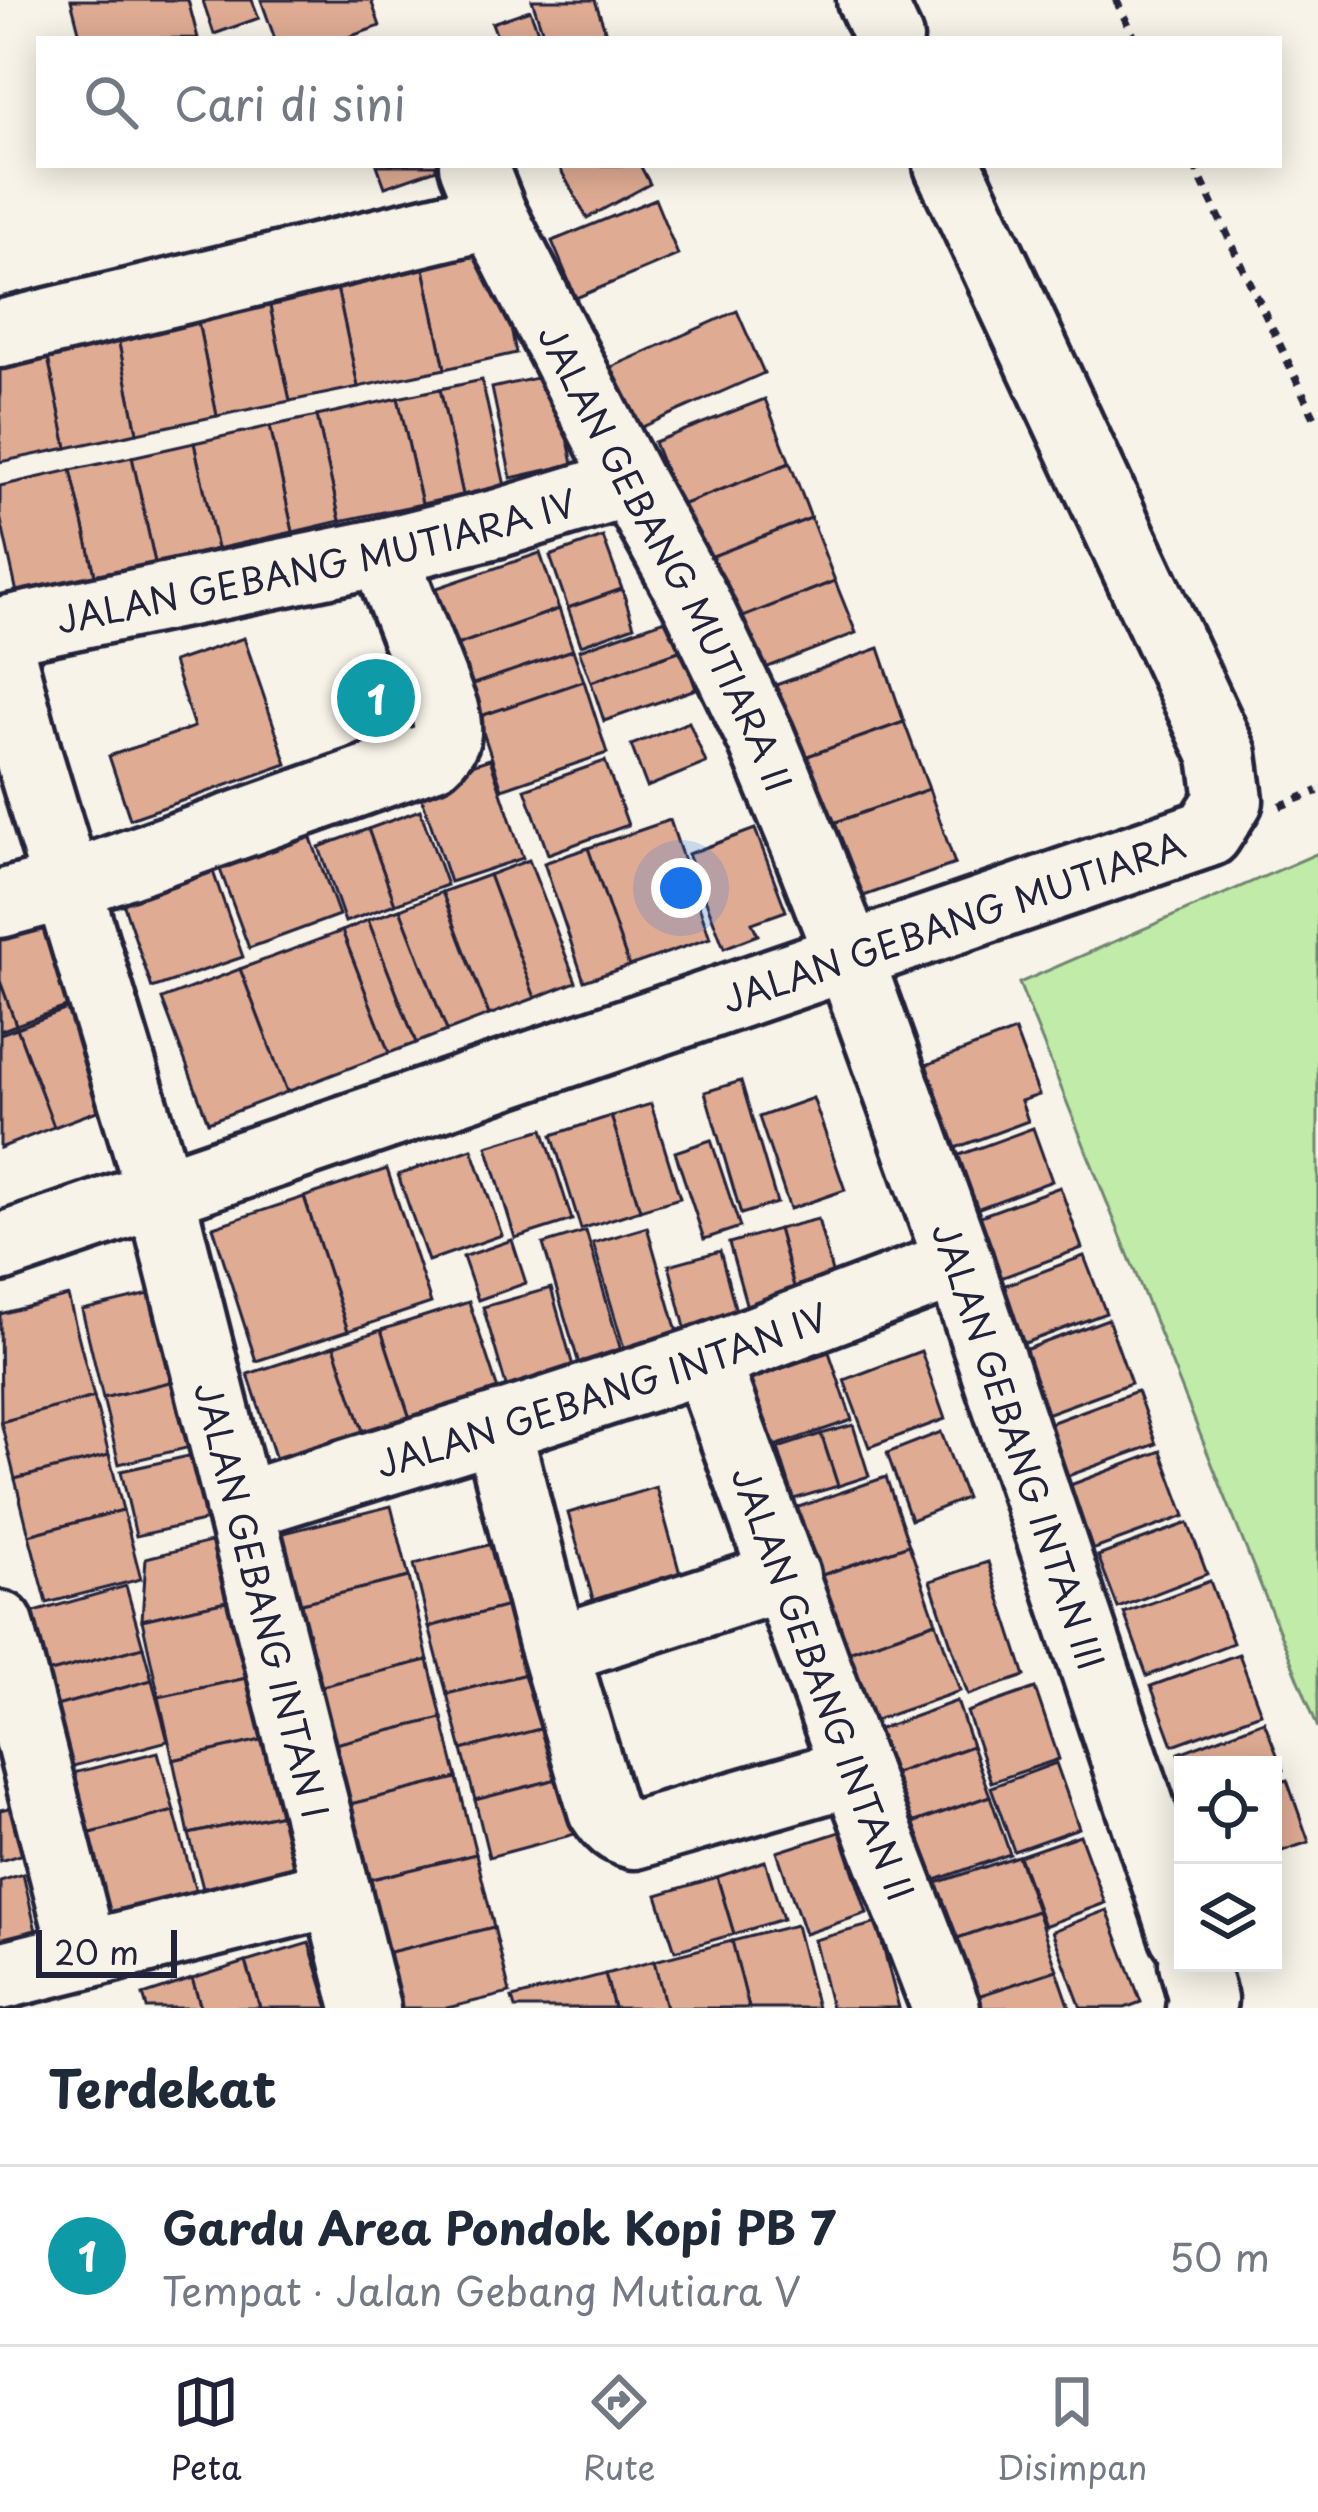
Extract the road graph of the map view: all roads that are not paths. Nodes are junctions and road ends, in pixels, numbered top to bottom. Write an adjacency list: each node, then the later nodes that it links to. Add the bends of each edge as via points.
1 (871, 0): 2 (street)
2 (889, 36)
3 (949, 168): 12 (street, JALAN GEBANG MUTIARA, via 1223,755 1229,800 1208,833)
4 (483, 190): 5 (street); 6 (street, JALAN GEBANG MUTIARA II)
5 (0, 334)
6 (630, 483): 7 (street, JALAN GEBANG MUTIARA IV); 12 (street, JALAN GEBANG MUTIARA II, via 761,738)
7 (383, 552): 8 (street, JALAN GEBANG MUTIARA IV); 10 (street, via 444,710 446,743 432,756)
8 (0, 631)
9 (0, 649): 10 (street, JALAN GEBANG INTAN I)
10 (67, 886): 11 (street); 13 (street, JALAN GEBANG INTAN I)
11 (0, 904)
12 (850, 957): 13 (street, JALAN GEBANG MUTIARA); 15 (street, JALAN GEBANG INTAN III)
13 (160, 1192): 14 (street, JALAN GEBANG MUTIARA); 18 (street, JALAN GEBANG INTAN I)
14 (0, 1248)
15 (959, 1263): 16 (street, JALAN GEBANG INTAN IV); 24 (street, JALAN GEBANG INTAN III)
16 (705, 1359): 17 (street, JALAN GEBANG INTAN IV); 19 (street, JALAN GEBANG INTAN II)
17 (497, 1427): 18 (street, JALAN GEBANG INTAN IV); 21 (street)
18 (239, 1507): 23 (street, JALAN GEBANG INTAN I)
19 (786, 1576): 21 (street); 22 (street, JALAN GEBANG INTAN II)
20 (0, 1625): 25 (street)
21 (555, 1650): 22 (street, via 602,1810 620,1831 634,1834)
22 (855, 1771): 28 (street, JALAN GEBANG INTAN II)
23 (337, 1892): 25 (street); 27 (street, JALAN GEBANG INTAN I)
24 (1174, 1914)
25 (84, 1954): 26 (street)
26 (0, 1976)
27 (366, 2008)
28 (946, 2008)

